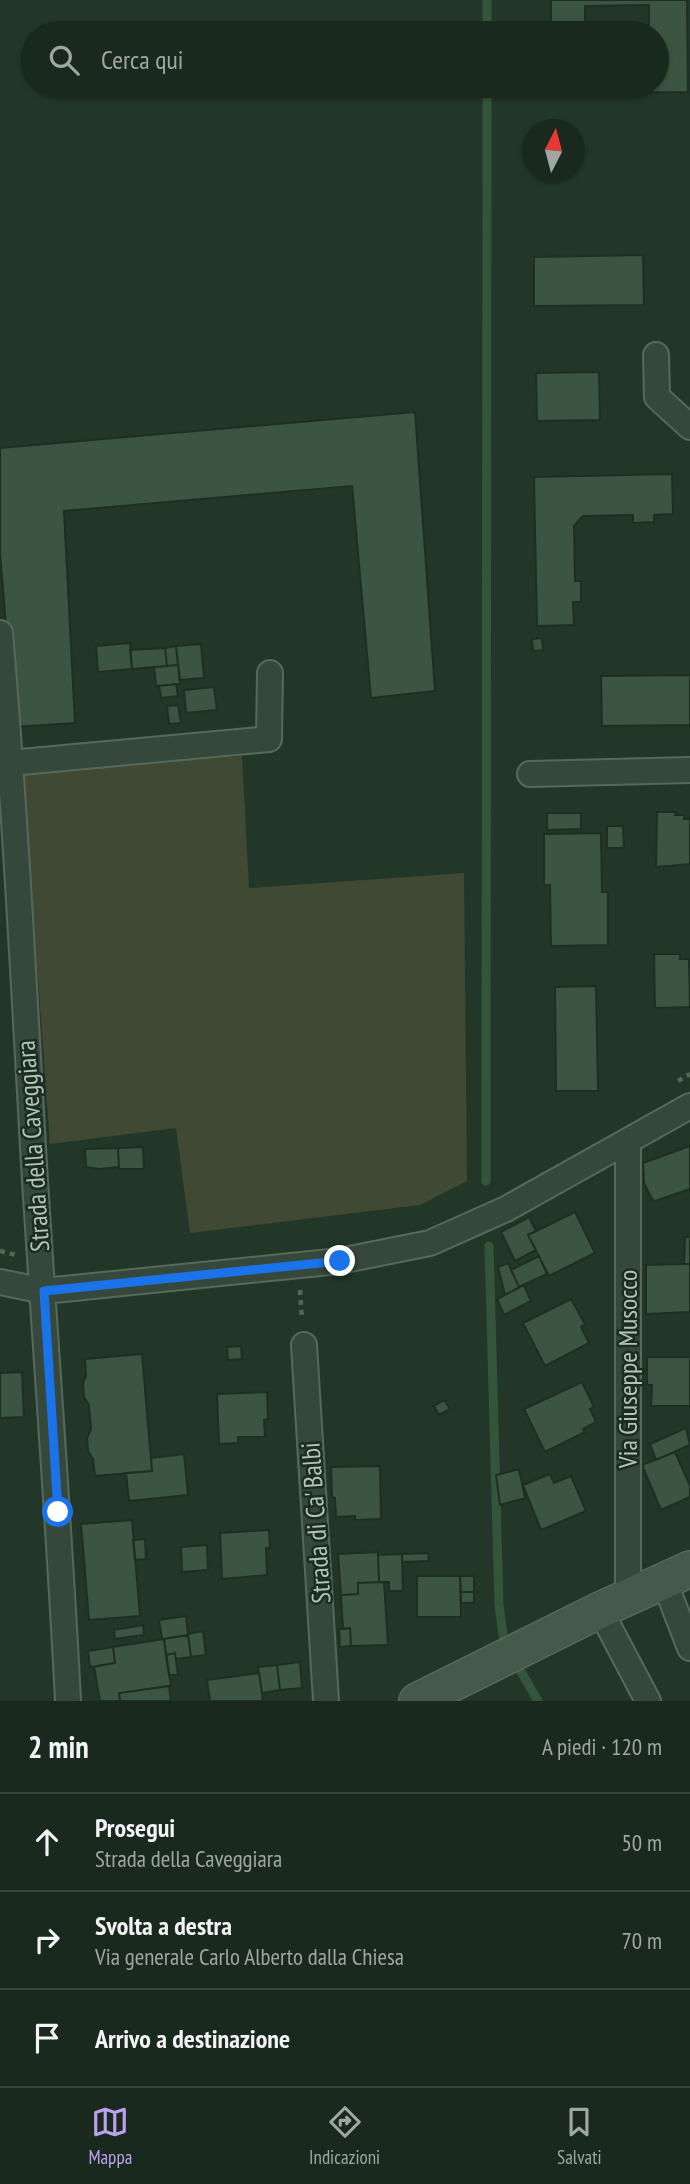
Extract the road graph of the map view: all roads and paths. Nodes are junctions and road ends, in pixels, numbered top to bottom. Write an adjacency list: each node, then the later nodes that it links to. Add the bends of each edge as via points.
1 (656, 355): 2 (street, via 657,397)
2 (690, 427)
3 (0, 633): 5 (street, Strada della Caveggiara)
4 (270, 673): 5 (street, via 269,738)
5 (10, 763): 13 (street, Strada della Caveggiara)
6 (690, 770): 7 (street)
7 (530, 774)
8 (690, 1074): 9 (path)
9 (666, 1087)
10 (690, 1106): 11 (street)
11 (628, 1141): 14 (street, via 506,1209 430,1243); 19 (street, Via Giuseppe Musocco)
12 (0, 1251): 13 (path)
13 (40, 1260): 16 (street, Strada della Caveggiara)
14 (298, 1266): 16 (street); 17 (path)
15 (0, 1282): 16 (street)
16 (44, 1291): 22 (street, Strada della Caveggiara)
17 (304, 1345): 23 (street, Strada di Ca' Balbi)
18 (677, 1575): 19 (main road); 20 (street)
19 (614, 1604): 21 (main road, via 516,1652); 25 (street)
20 (690, 1648)
21 (459, 1691): 24 (main road)
22 (68, 1701)
23 (327, 1701)
24 (418, 1701)
25 (648, 1701)

